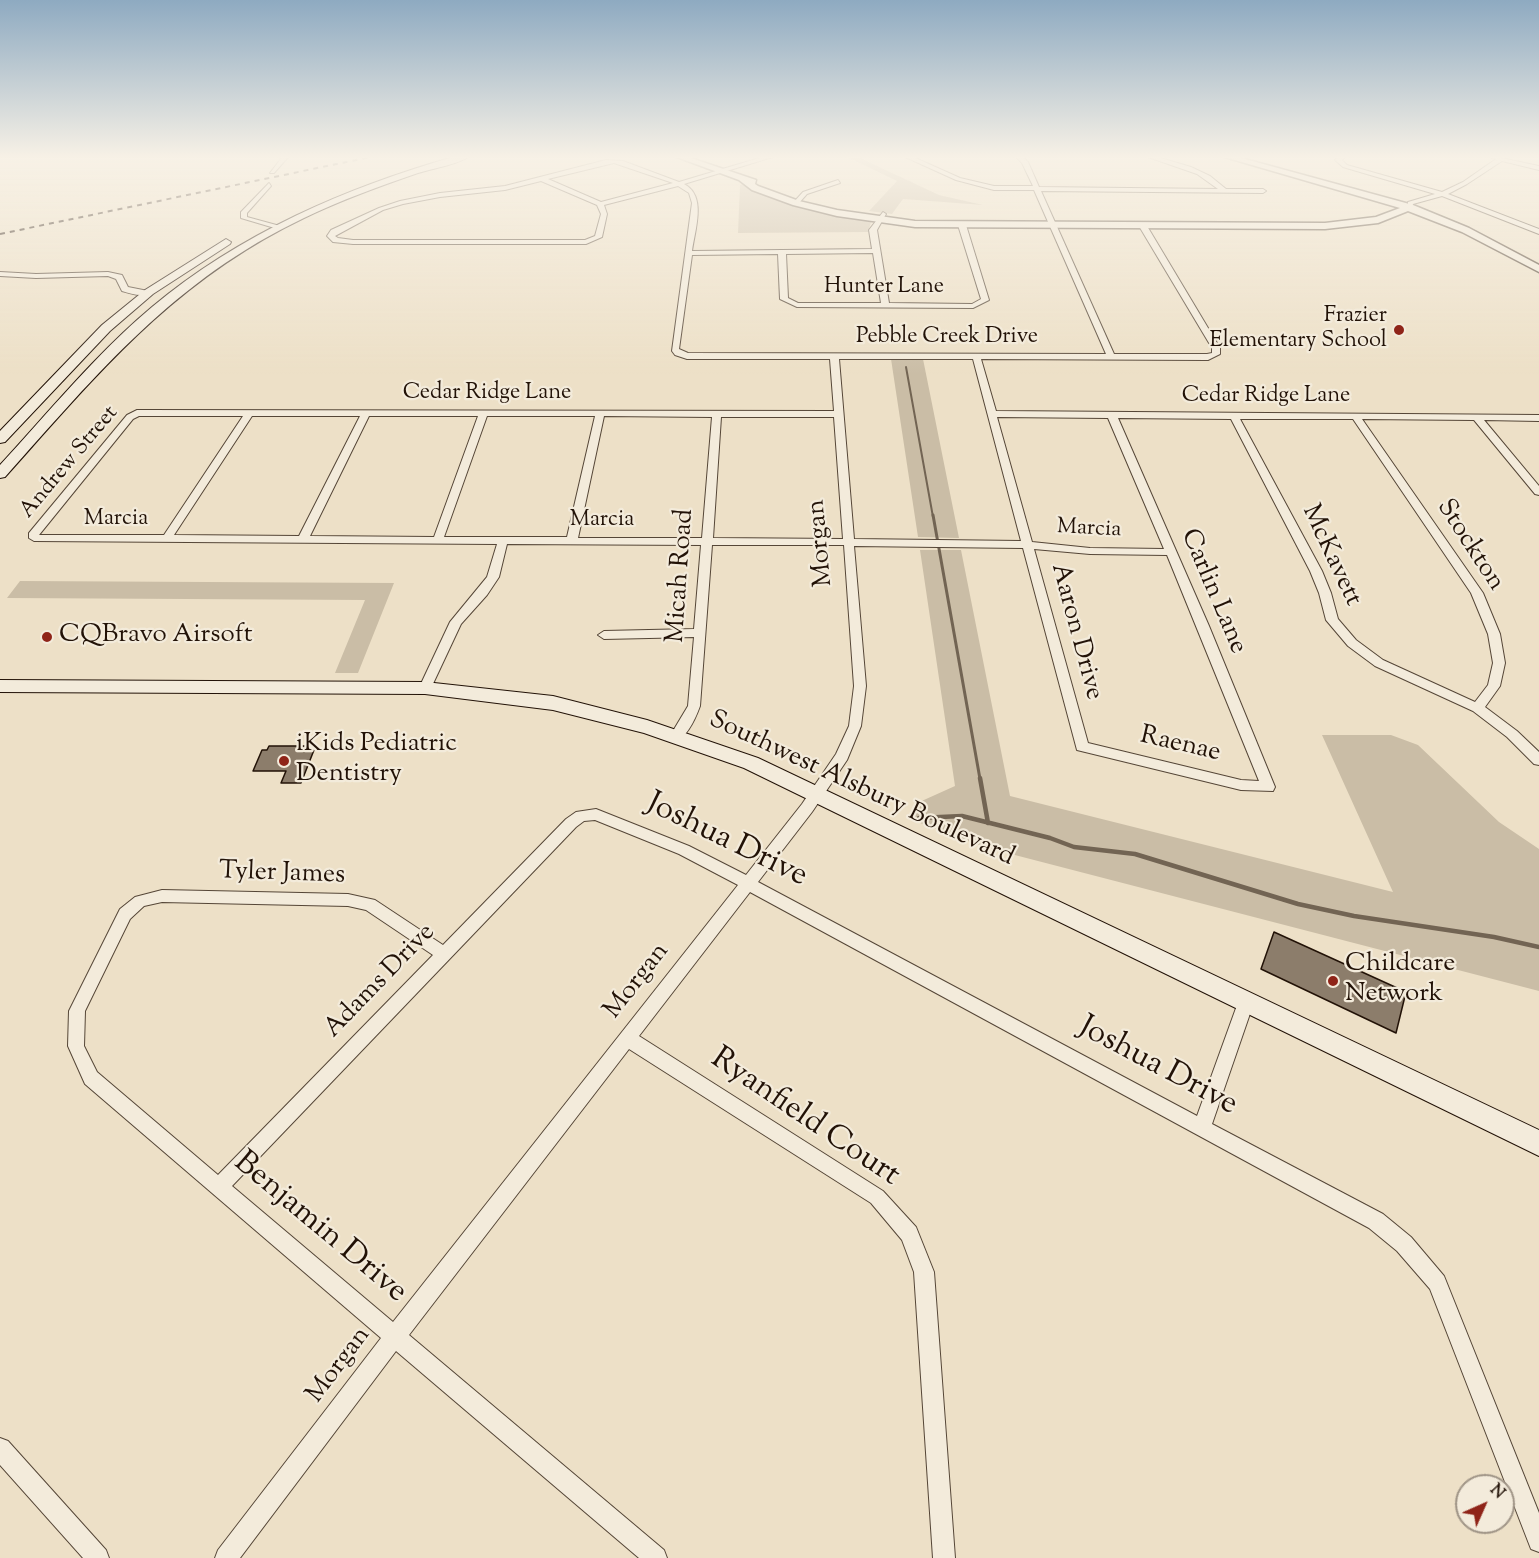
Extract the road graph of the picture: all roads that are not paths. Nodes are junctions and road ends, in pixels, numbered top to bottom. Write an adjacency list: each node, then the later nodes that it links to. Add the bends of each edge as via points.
1 (253, 229): 16 (main road)
2 (275, 229): 22 (main road, via 220,260 172,296 126,336)
3 (341, 229): 4 (street, via 331,236 353,242 586,242 598,237)
4 (600, 229)
5 (691, 229): 13 (street)
6 (874, 229): 12 (street)
7 (963, 229): 17 (street, Hunter Lane, via 985,300 981,304)
8 (1053, 229): 20 (street)
9 (1145, 229): 20 (street, Pebble Creek Drive, via 1216,354)
10 (1462, 229): 14 (street, via 1494,242)
11 (782, 251): 12 (street); 13 (street); 17 (street, Hunter Lane, via 783,299 788,303)
12 (876, 251): 17 (street)
13 (688, 253): 18 (street, Pebble Creek Drive, via 675,349 678,353)
14 (1539, 269)
15 (0, 274): 16 (street, via 108,274 118,277 125,289)
16 (148, 292): 21 (main road, via 106,328)
17 (885, 306)
18 (834, 356): 19 (street, Pebble Creek Drive); 29 (street, Morgan)
19 (976, 356): 20 (street, Pebble Creek Drive); 30 (street, Aaron Drive)
20 (1111, 356)
21 (45, 392): 22 (main road); 36 (main road)
22 (75, 392): 37 (main road)
23 (250, 412): 25 (street, Cedar Ridge Lane); 26 (street, Cedar Ridge Lane); 40 (street)
24 (484, 412): 26 (street, Cedar Ridge Lane); 27 (street, Cedar Ridge Lane); 42 (street)
25 (137, 413): 39 (street, Andrew Street, via 34,533)
26 (366, 413): 41 (street)
27 (600, 414): 28 (street, Cedar Ridge Lane); 44 (street)
28 (717, 414): 29 (street, Cedar Ridge Lane); 45 (street, Micah Road)
29 (837, 414): 46 (street, Morgan)
30 (992, 414): 31 (street, Cedar Ridge Lane); 47 (street, Aaron Drive)
31 (1112, 416): 32 (street, Cedar Ridge Lane); 48 (street, Carlin Lane)
32 (1234, 416): 33 (street, Cedar Ridge Lane); 53 (street, McKavett, via 1316,571 1332,620 1352,643 1379,663)
33 (1356, 417): 34 (street, Cedar Ridge Lane); 53 (street, Stockton, via 1477,593 1494,634 1499,663 1494,686)
34 (1476, 417): 35 (street, Cedar Ridge Lane); 38 (street)
35 (1539, 418)
36 (0, 439)
37 (0, 474)
38 (1539, 492)
39 (34, 538): 40 (street, Marcia)
40 (166, 540): 41 (street, Marcia)
41 (303, 540): 42 (street, Marcia)
42 (438, 540): 43 (street, Marcia)
43 (503, 540): 44 (street, Marcia); 52 (street, via 493,578 456,622)
44 (572, 540): 45 (street, Marcia)
45 (708, 541): 46 (street, Marcia); 49 (street, Micah Road)
46 (848, 542): 47 (street, Marcia); 58 (street, Morgan, via 860,686 855,726 842,756)
47 (1028, 545): 48 (street, Marcia); 55 (street, Aaron Drive)
48 (1170, 552): 57 (street, Carlin Lane)
49 (701, 633): 50 (street); 54 (street, Micah Road, via 694,706)
50 (604, 635)
51 (0, 686): 52 (main road, Southwest Alsbury Boulevard)
52 (425, 688): 54 (main road, Southwest Alsbury Boulevard, via 553,703)
53 (1477, 708): 56 (street, McKavett)
54 (676, 736): 58 (main road, Southwest Alsbury Boulevard, via 751,763)
55 (1083, 747): 57 (street, Raenae, via 1242,785)
56 (1539, 760)
57 (1268, 786)
58 (817, 794): 60 (street, Morgan); 63 (main road, Southwest Alsbury Boulevard)
59 (581, 816): 60 (street, Joshua Drive, via 596,814 684,850); 62 (street, Adams Drive)
60 (747, 883): 64 (street, Morgan); 65 (street, Joshua Drive)
61 (140, 901): 62 (street, Tyler James, via 162,896 348,900 370,904); 67 (street, Benjamin Drive, via 125,914 77,1011 76,1046 91,1078)
62 (444, 954): 67 (street, Adams Drive)
63 (1246, 1002): 65 (street); 66 (main road, Southwest Alsbury Boulevard)
64 (627, 1038): 68 (street, Morgan); 74 (street, Ryanfield Court, via 877,1197 909,1234 924,1272)
65 (1203, 1127): 70 (street, Joshua Drive, via 1376,1221 1404,1244 1437,1283)
66 (1539, 1143)
67 (220, 1186): 68 (street, Benjamin Drive)
68 (395, 1336): 72 (street, Morgan); 73 (street, Benjamin Drive)
69 (0, 1449): 71 (street)
70 (1539, 1540)
71 (98, 1558)
72 (226, 1558)
73 (656, 1558)
74 (944, 1558)

